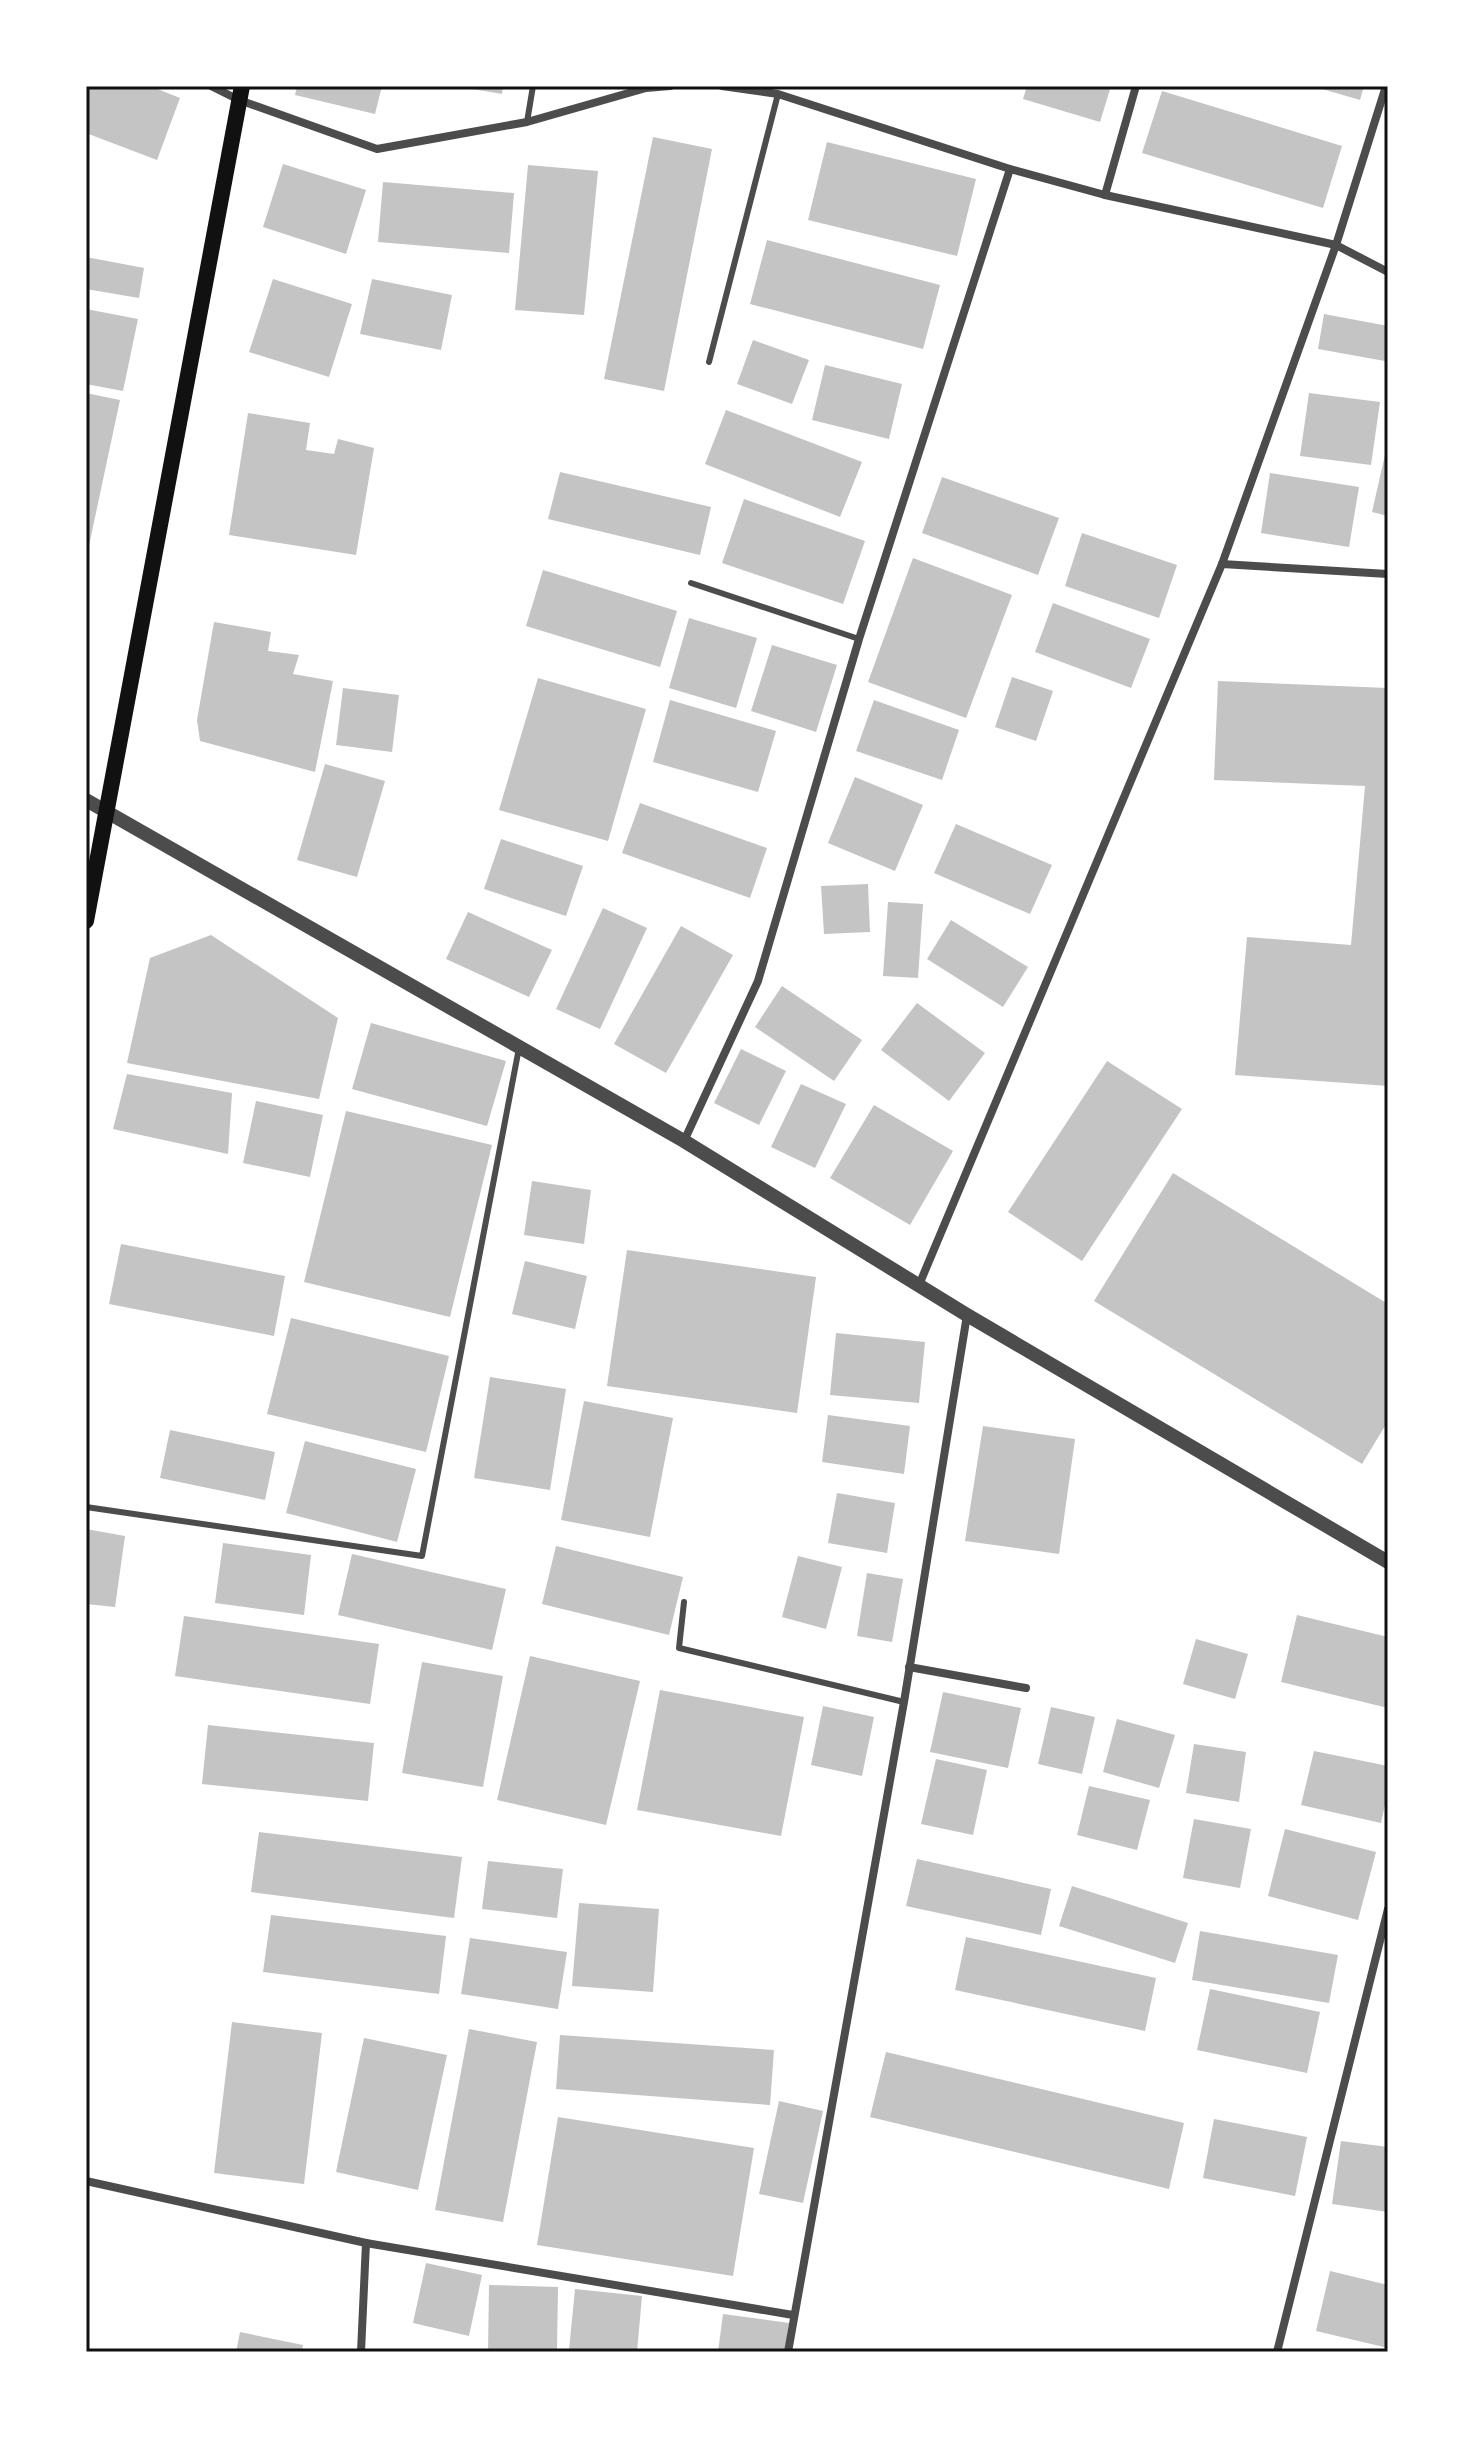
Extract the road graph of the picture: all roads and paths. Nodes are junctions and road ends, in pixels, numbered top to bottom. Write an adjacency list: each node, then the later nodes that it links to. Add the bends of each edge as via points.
1 (211, 86): 7 (street)
2 (533, 86): 9 (lane)
3 (670, 86): 9 (street)
4 (722, 86): 8 (street)
5 (1136, 86): 11 (street)
6 (1386, 86): 12 (street)
7 (240, 93): 9 (street, via 377,149); 20 (main road)
8 (778, 94): 10 (street); 14 (lane)
9 (527, 122)
10 (1010, 169): 11 (street); 18 (street)
11 (1105, 195): 12 (street)
12 (1336, 245): 13 (street); 15 (street)
13 (1388, 272)
14 (709, 362)
15 (1222, 564): 16 (street); 24 (street)
16 (1388, 574)
17 (691, 583): 18 (lane)
18 (859, 639): 23 (street, via 758,981)
19 (86, 800): 20 (street)
20 (107, 810): 21 (main road); 22 (street)
21 (86, 921)
22 (519, 1048): 23 (street); 26 (lane, via 422,1556)
23 (684, 1141): 24 (street)
24 (919, 1285): 25 (street)
25 (967, 1315): 27 (street); 29 (street)
26 (86, 1507)
27 (1388, 1562)
28 (684, 1602): 31 (lane, via 679,1648)
29 (909, 1667): 30 (street); 31 (street)
30 (1026, 1688)
31 (904, 1702): 35 (street)
32 (1388, 1909): 38 (street)
33 (86, 2181): 34 (street)
34 (366, 2243): 35 (street); 36 (street)
35 (793, 2315): 37 (street)
36 (361, 2352)
37 (788, 2352)
38 (1277, 2352)

